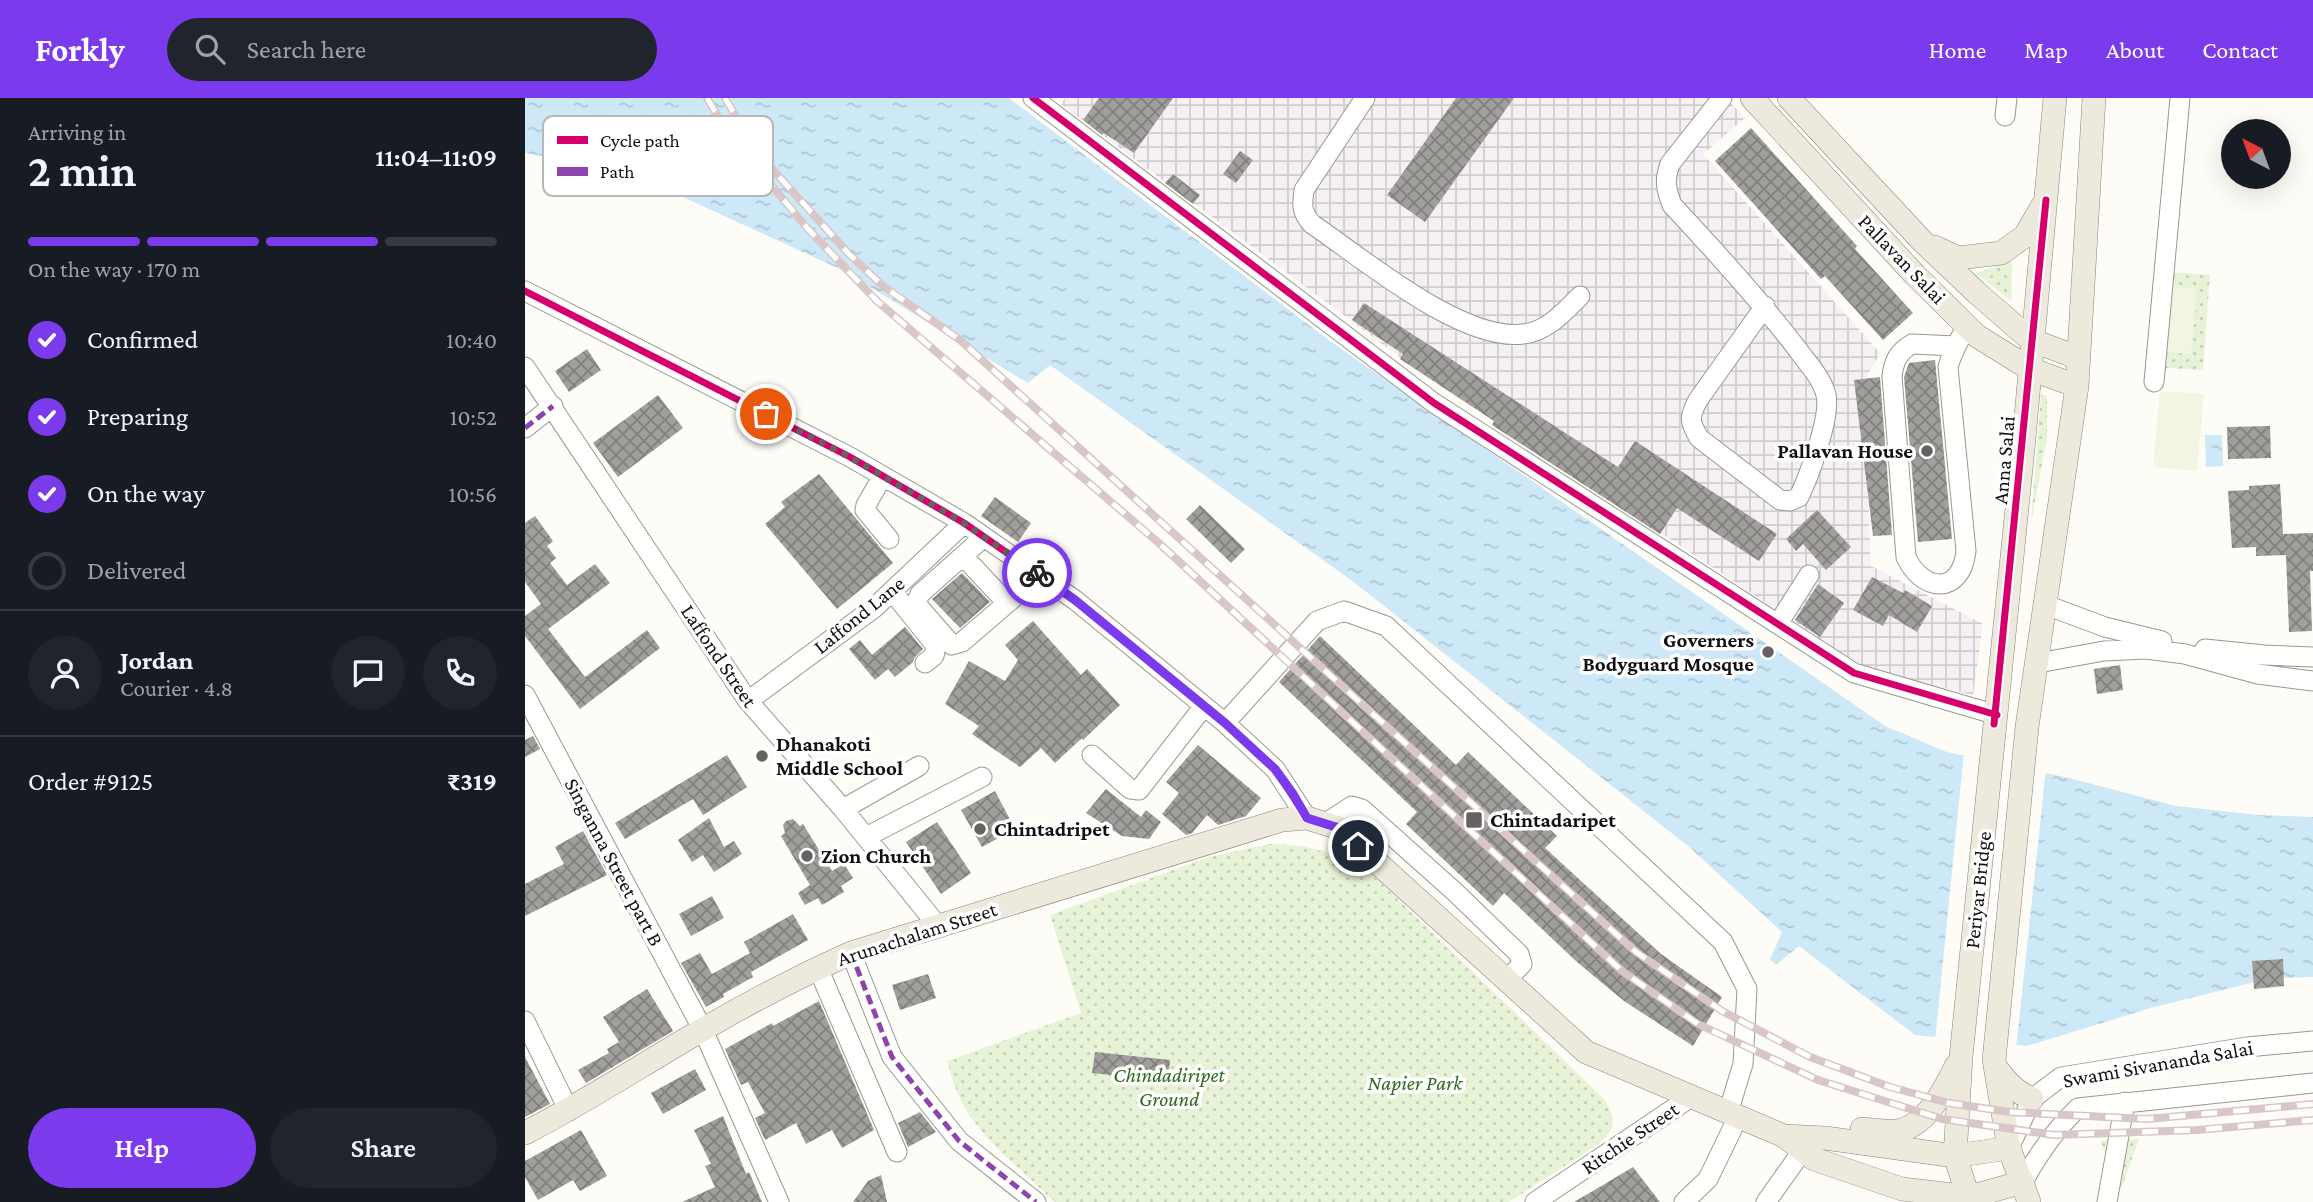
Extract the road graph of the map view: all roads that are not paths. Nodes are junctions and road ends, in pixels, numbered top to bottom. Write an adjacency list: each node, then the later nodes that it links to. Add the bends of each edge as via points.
1 (1033, 98): 33 (street, via 1434,403)
2 (1365, 98): 12 (street, via 1304,190 1301,205 1312,224 1417,296 1477,327 1525,334 1561,315)
3 (1722, 98): 13 (street, via 1670,164 1666,190 1672,205)
4 (1752, 98): 14 (main road, Pallavan Salai, via 1915,275)
5 (1789, 98): 10 (main road, Pallavan Salai)
6 (2055, 98): 9 (main road, Anna Salai)
7 (2094, 98): 16 (main road)
8 (2180, 98): 19 (street)
9 (2046, 200): 10 (main road, via 2025,236 2001,253 1958,258); 15 (main road, Anna Salai)
10 (1922, 241): 15 (main road, Pallavan Salai)
11 (525, 291): 23 (street)
12 (1580, 296)
13 (1765, 306): 13 (street, via 1690,416 1699,438 1780,500 1790,501 1799,497 1805,484 1826,418 1826,393)
14 (1961, 336): 14 (street, via 1948,367 1966,551 1960,574 1943,584 1918,574 1906,557 1892,376 1903,349); 18 (main road, Pallavan Salai, via 1977,336)
15 (2031, 340): 16 (main road, Pallavan Salai); 18 (main road, Anna Salai)
16 (2079, 358): 20 (main road)
17 (525, 367): 21 (street, Laffond Street)
18 (2030, 369): 20 (main road, Pallavan Salai); 44 (main road, Anna Salai)
19 (2154, 382)
20 (2077, 386): 32 (main road)
21 (553, 407): 22 (street); 42 (street, Laffond Street)
22 (525, 428)
23 (883, 476): 24 (street); 26 (street, via 865,510)
24 (964, 523): 25 (street); 30 (street, Laffond Lane)
25 (984, 537): 27 (street); 28 (street)
26 (889, 539)
27 (963, 556): 31 (street); 31 (street, via 917,601 952,645 962,642)
28 (1040, 575): 31 (street); 43 (street)
29 (1809, 575): 33 (street)
30 (892, 591): 38 (street, via 936,646 934,656); 42 (street, Laffond Lane)
31 (1007, 603)
32 (2046, 605): 34 (street); 39 (main road)
33 (1778, 624): 44 (street, via 1854,673)
34 (2105, 627): 35 (street); 37 (street)
35 (2104, 651): 37 (street, via 2146,649); 39 (street)
36 (2313, 657): 37 (street)
37 (2242, 661): 40 (street, via 2285,679)
38 (925, 663)
39 (2038, 663): 60 (main road, Periyar Bridge)
40 (2313, 681)
41 (525, 695): 57 (street, Singanna Street part B)
42 (748, 701): 49 (street, Laffond Street)
43 (1204, 706): 45 (street); 46 (street, via 1139,790 1130,789)
44 (1996, 720): 59 (main road, Periyar Bridge)
45 (1225, 723): 50 (street); 66 (street, via 1317,621 1344,611 1385,626 1723,942 1747,989 1743,1064)
46 (1092, 755)
47 (919, 766): 49 (street)
48 (982, 777): 51 (street)
49 (843, 809): 51 (street, Laffond Street)
50 (1324, 823): 52 (main road, Arunachalam Street, via 1282,820); 55 (main road); 55 (street, via 1352,806 1362,809 1519,954 1522,964)
51 (866, 838): 52 (street, Laffond Street)
52 (938, 926): 53 (main road, Arunachalam Street)
53 (851, 953): 54 (main road, Arunachalam Street); 77 (street, via 892,1058 959,1141)
54 (818, 968): 57 (main road, Arunachalam Street); 71 (street)
55 (1506, 981): 62 (main road, via 1586,1052)
56 (525, 1021): 65 (street)
57 (703, 1030): 65 (main road, Arunachalam Street); 76 (street, Singanna Street part B)
58 (2313, 1041): 63 (street, Swami Sivananda Salai, via 2061,1077)
59 (1961, 1057): 68 (main road, via 1934,1105 1898,1132 1821,1126); 72 (main road, Periyar Bridge)
60 (1995, 1064): 63 (main road, via 2010,1086); 69 (main road, Periyar Bridge)
61 (2313, 1083): 64 (street, Swami Sivananda Salai)
62 (1691, 1097): 66 (main road); 78 (street, Ritchie Street)
63 (2032, 1099): 69 (street, Swami Sivananda Salai)
64 (2125, 1102): 73 (street, Swami Sivananda Salai, via 2078,1108 2040,1151); 80 (street)
65 (569, 1111): 67 (main road, Arunachalam Street)
66 (1733, 1115): 68 (main road); 74 (street, via 1708,1179)
67 (525, 1133)
68 (1784, 1136): 70 (main road); 72 (main road)
69 (2009, 1148): 72 (main road); 73 (main road, Periyar Bridge)
70 (1803, 1150): 75 (main road, via 1902,1189); 79 (street)
71 (897, 1152)
72 (1955, 1156): 75 (main road)
73 (2026, 1192): 75 (main road)
74 (1677, 1198)
75 (1970, 1200)
76 (779, 1202)
77 (1036, 1202)
78 (1535, 1202)
79 (1766, 1202)
80 (2107, 1202)

